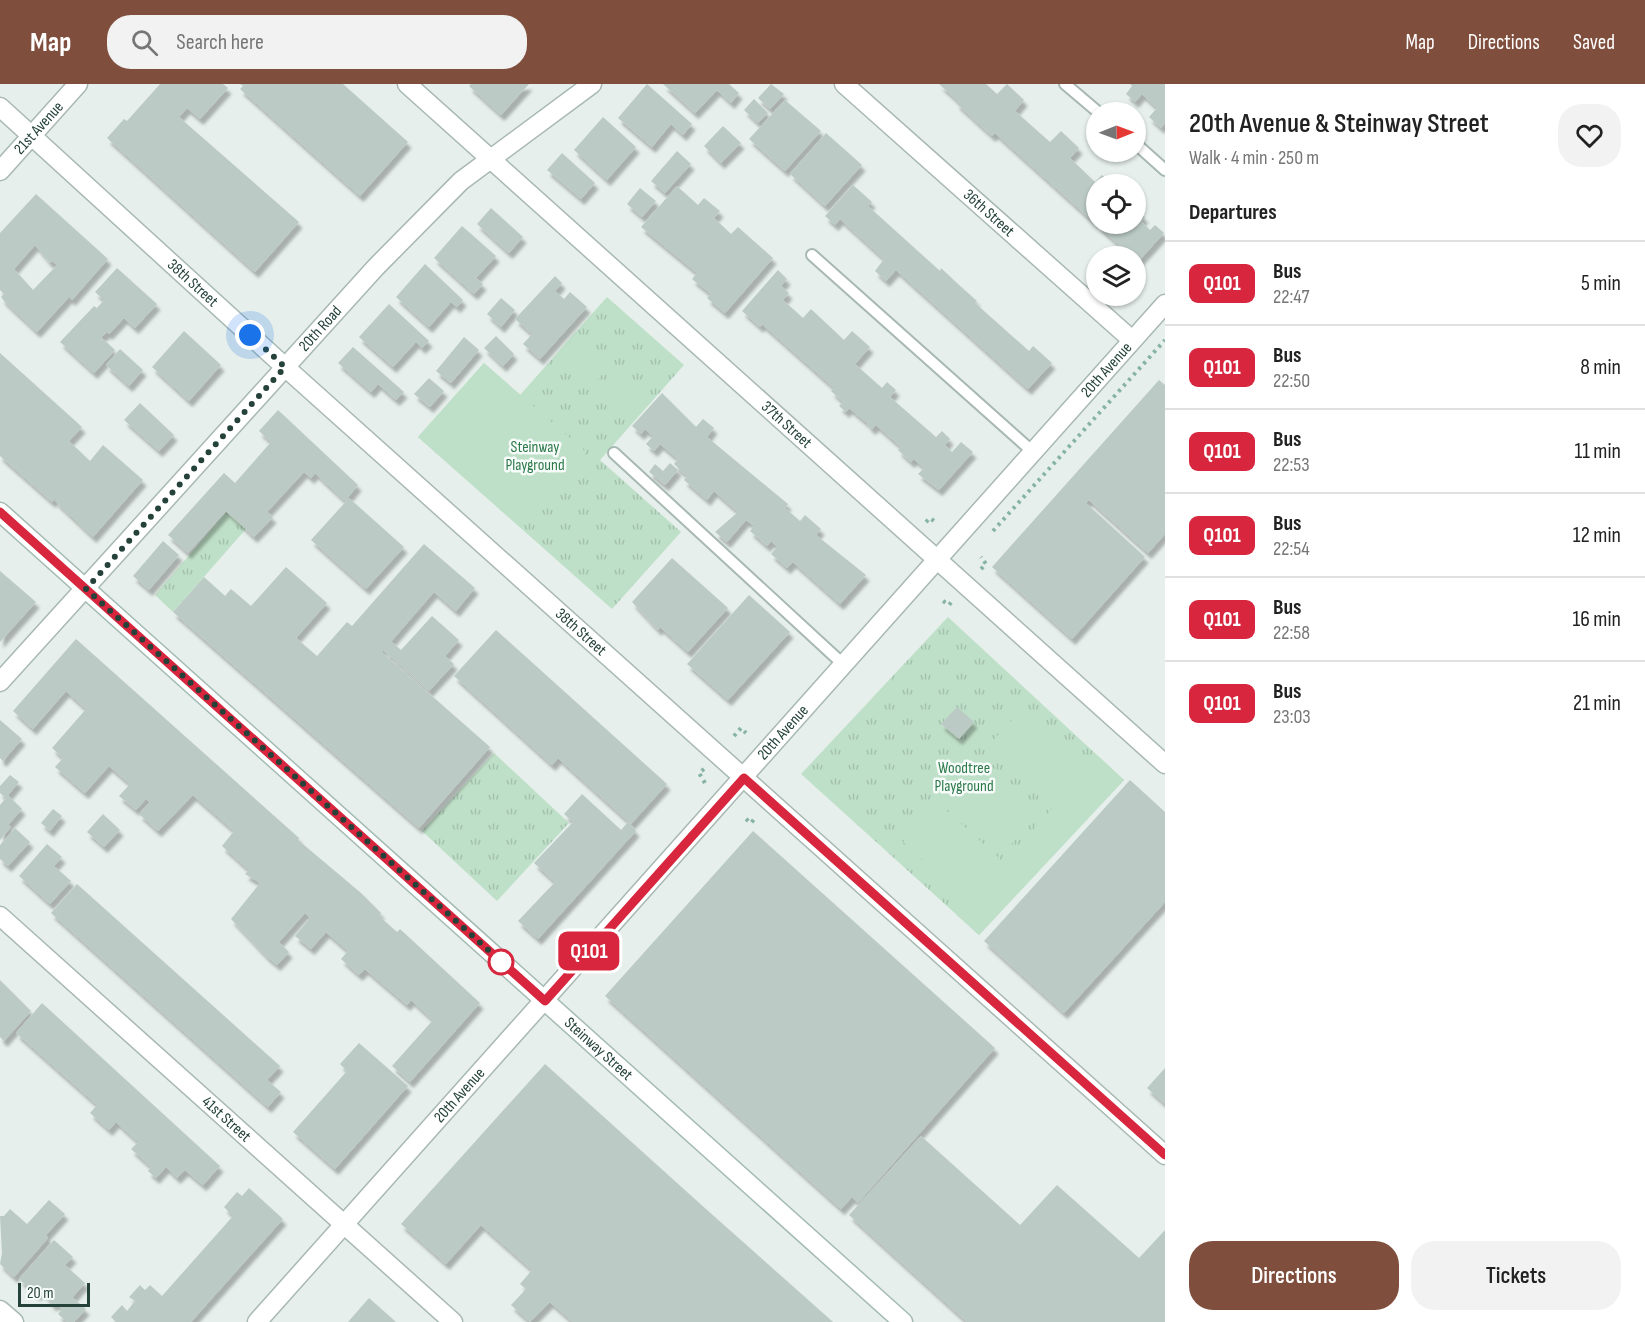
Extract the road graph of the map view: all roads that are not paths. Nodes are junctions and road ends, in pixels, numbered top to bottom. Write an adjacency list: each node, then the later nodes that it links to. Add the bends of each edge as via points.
1 (78, 84): 8 (street, 21st Avenue)
2 (407, 84): 10 (street, 37th Street)
3 (592, 84): 10 (street, 20th Road)
4 (844, 84): 15 (street, 36th Street)
5 (1065, 84): 6 (lane)
6 (1086, 102)
7 (0, 106): 8 (street, 38th Street)
8 (32, 135): 12 (street, 21st Avenue); 16 (street, 38th Street)
9 (1146, 153): 11 (lane)
10 (492, 160): 16 (street, 20th Road, via 460,181); 20 (street, 37th Street)
11 (1165, 170)
12 (0, 171)
13 (812, 255): 17 (lane)
14 (1165, 304): 15 (street, 20th Avenue)
15 (1132, 340): 17 (street, 20th Avenue)
16 (285, 367): 21 (street, 20th Road); 25 (street, 38th Street)
17 (1033, 452): 20 (street, 20th Avenue)
18 (614, 453): 22 (lane)
19 (0, 512): 21 (street, Steinway Street)
20 (937, 560): 22 (street, 20th Avenue); 24 (street, 37th Street)
21 (86, 589): 23 (street, 20th Road); 27 (street, Steinway Street)
22 (844, 664): 25 (street, 20th Avenue)
23 (0, 682)
24 (1165, 764)
25 (744, 778): 27 (street, 20th Avenue); 28 (street, 38th Street)
26 (0, 916): 29 (street, 41st Street)
27 (545, 1001): 29 (street, 20th Avenue); 34 (street, Steinway Street)
28 (1165, 1155)
29 (344, 1224): 32 (street, 20th Avenue); 33 (street, 41st Street)
30 (0, 1310): 31 (street)
31 (14, 1322)
32 (257, 1322)
33 (453, 1322)
34 (903, 1322)

